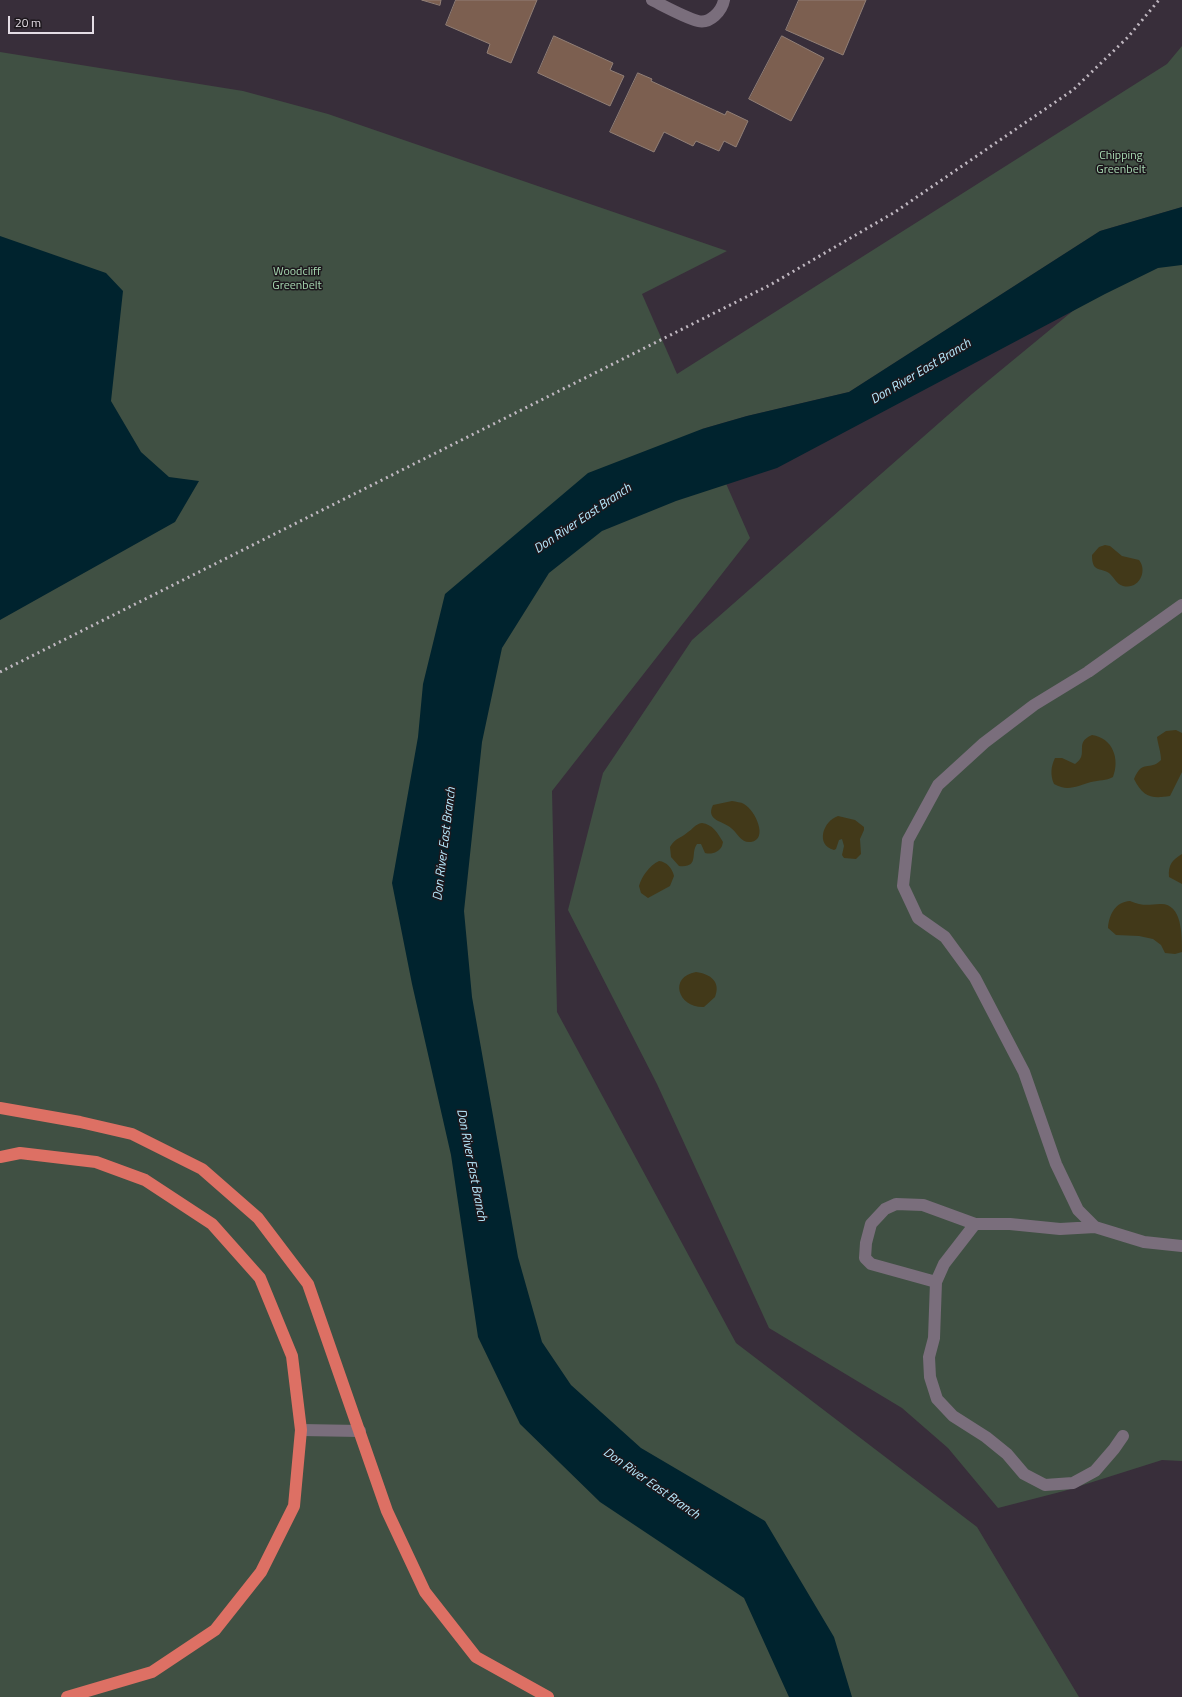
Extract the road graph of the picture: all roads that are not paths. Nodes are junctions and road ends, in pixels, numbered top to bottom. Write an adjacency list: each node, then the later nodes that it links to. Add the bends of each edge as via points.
1 (652, 0): 2 (street, via 699,22 709,20 717,14)
2 (724, 0)
3 (1182, 605): 7 (street, via 1088,672 1034,705 984,743 938,785 908,840 903,886 918,918 945,937 975,978 1024,1072 1056,1164 1078,1210)
4 (0, 1108): 11 (highway, via 132,1134 202,1169 258,1218 308,1284)
5 (0, 1157): 10 (highway, via 20,1153 96,1162 145,1180 212,1224 260,1278 292,1356)
6 (975, 1224): 7 (street, via 1010,1224 1060,1229); 9 (street, via 944,1264); 9 (street, via 923,1205 896,1204 885,1209 871,1224 865,1258 871,1264)
7 (1095, 1227): 8 (street, via 1144,1242)
8 (1182, 1246)
9 (936, 1282): 12 (street, via 934,1338 929,1357 930,1377 937,1399 953,1416 1007,1454 1024,1474 1044,1485 1073,1483 1095,1471)
10 (301, 1430): 11 (street); 13 (highway, via 294,1506 261,1572 215,1630 152,1672)
11 (360, 1431): 14 (highway, via 388,1510 425,1592 476,1657)
12 (1123, 1436)
13 (67, 1697)
14 (548, 1697)

